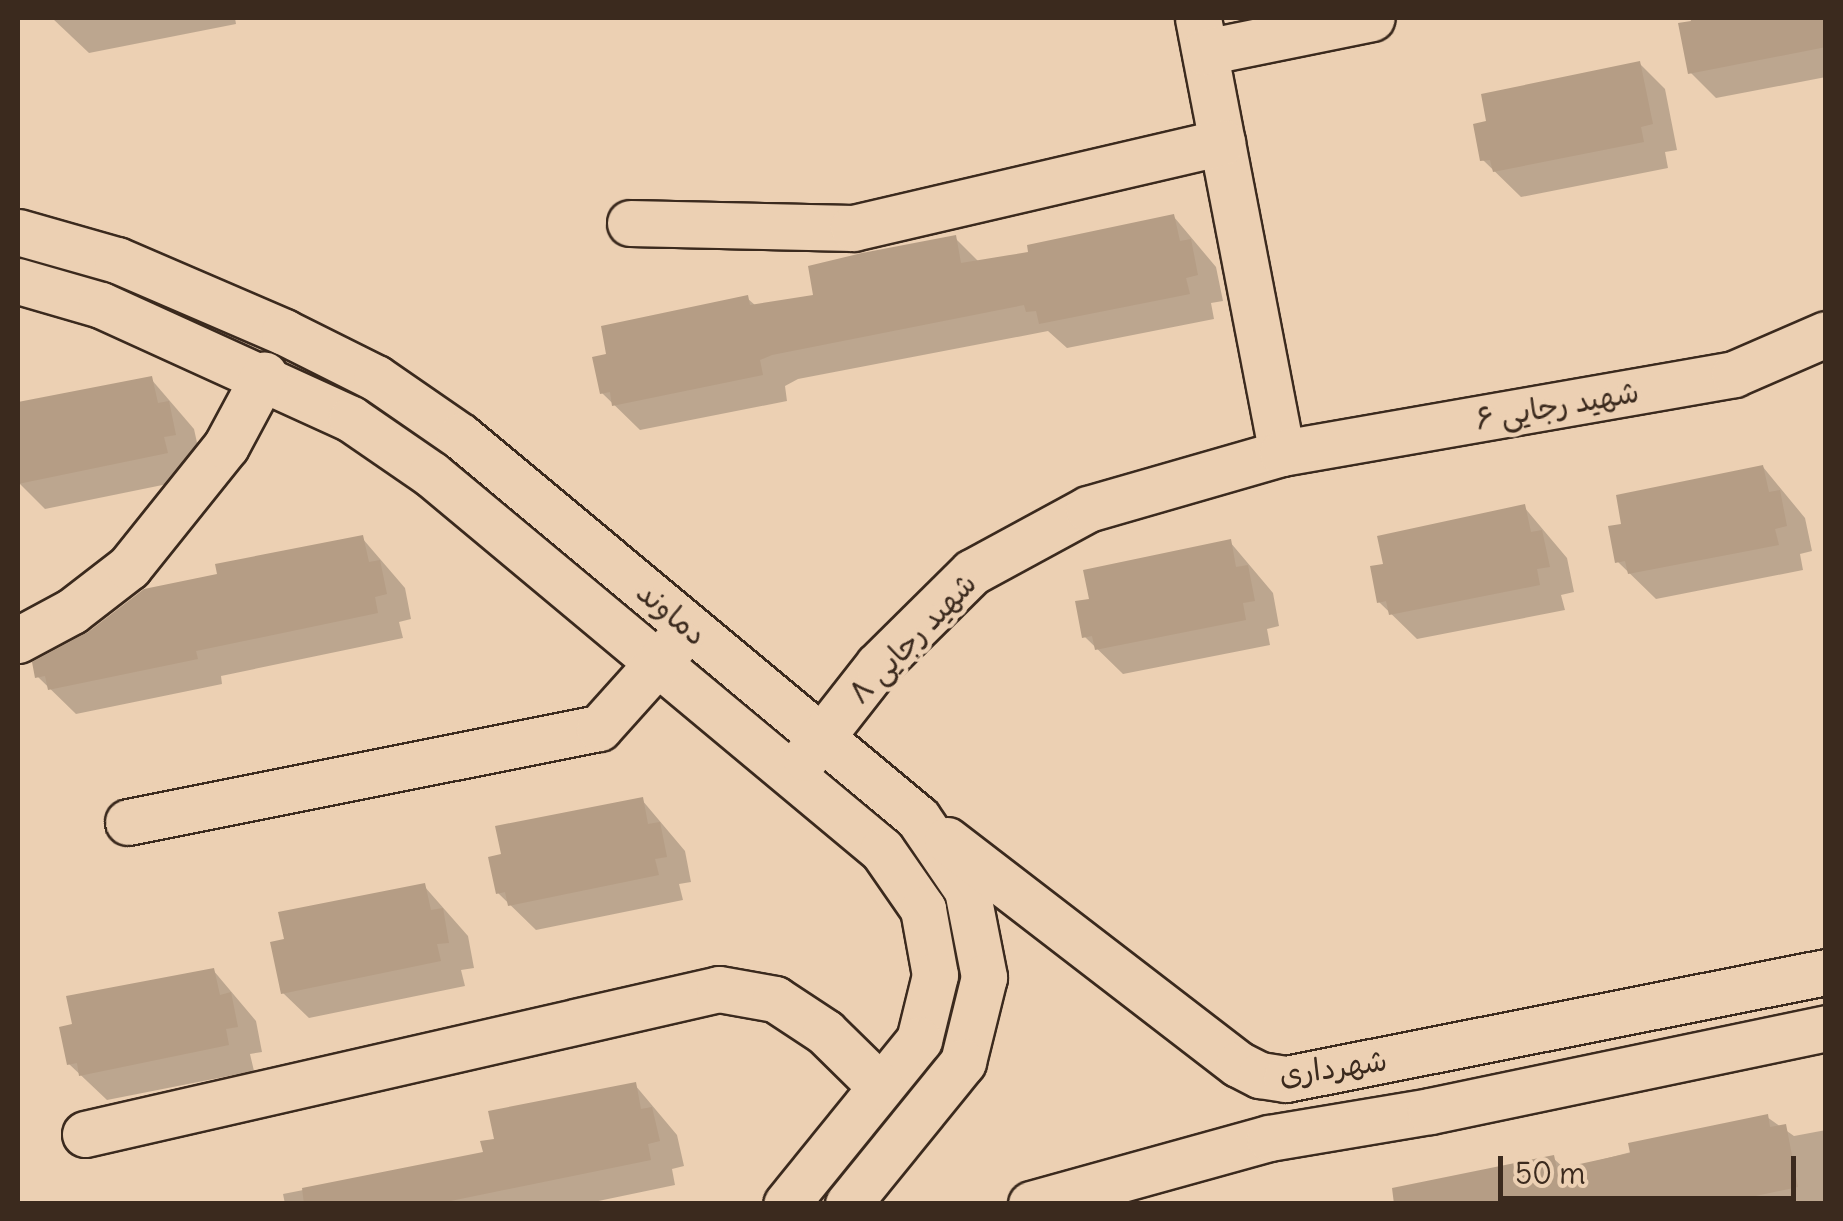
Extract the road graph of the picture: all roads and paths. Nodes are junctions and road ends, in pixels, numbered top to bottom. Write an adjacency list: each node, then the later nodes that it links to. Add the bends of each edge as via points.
1 (1372, 18): 2 (street)
2 (1201, 35): 3 (street)
3 (1222, 142): 4 (street, via 852,228); 9 (street)
4 (630, 223)
5 (18, 232): 10 (street, دماوند, via 117,260 376,378 460,436)
6 (18, 281): 8 (street, دماوند, via 101,305)
7 (1826, 334): 9 (street, شهید رجایی ۶, via 1734,374)
8 (264, 375): 11 (street, via 226,446 129,567); 12 (street, دماوند, via 351,418 431,474)
9 (1282, 453): 13 (street, شهید رجایی ۸, via 1088,509 972,572 878,665)
10 (689, 627): 12 (street); 13 (street, دماوند)
11 (18, 645)
12 (658, 662): 14 (street, دماوند); 16 (street, via 599,728)
13 (821, 737): 14 (street, شهید رجایی ۸); 15 (street, دماوند)
14 (792, 775): 21 (street, دماوند, via 882,850 922,909 935,975 919,1040)
15 (918, 818): 20 (street, شهرداری); 26 (street, دماوند, via 968,890 984,976 963,1062)
16 (128, 822)
17 (1826, 972): 19 (street, شهرداری)
18 (1826, 1028): 22 (street, شهرداری)
19 (1420, 1054): 20 (street, شهرداری, via 1286,1079); 22 (street)
20 (1260, 1075): 24 (street)
21 (881, 1087): 23 (street, via 825,1032 776,999 720,989); 25 (street, دماوند)
22 (1430, 1111): 24 (street, شهرداری)
23 (84, 1134)
24 (1269, 1138): 27 (street, شهرداری)
25 (786, 1204)
26 (848, 1204)
27 (1032, 1204)

